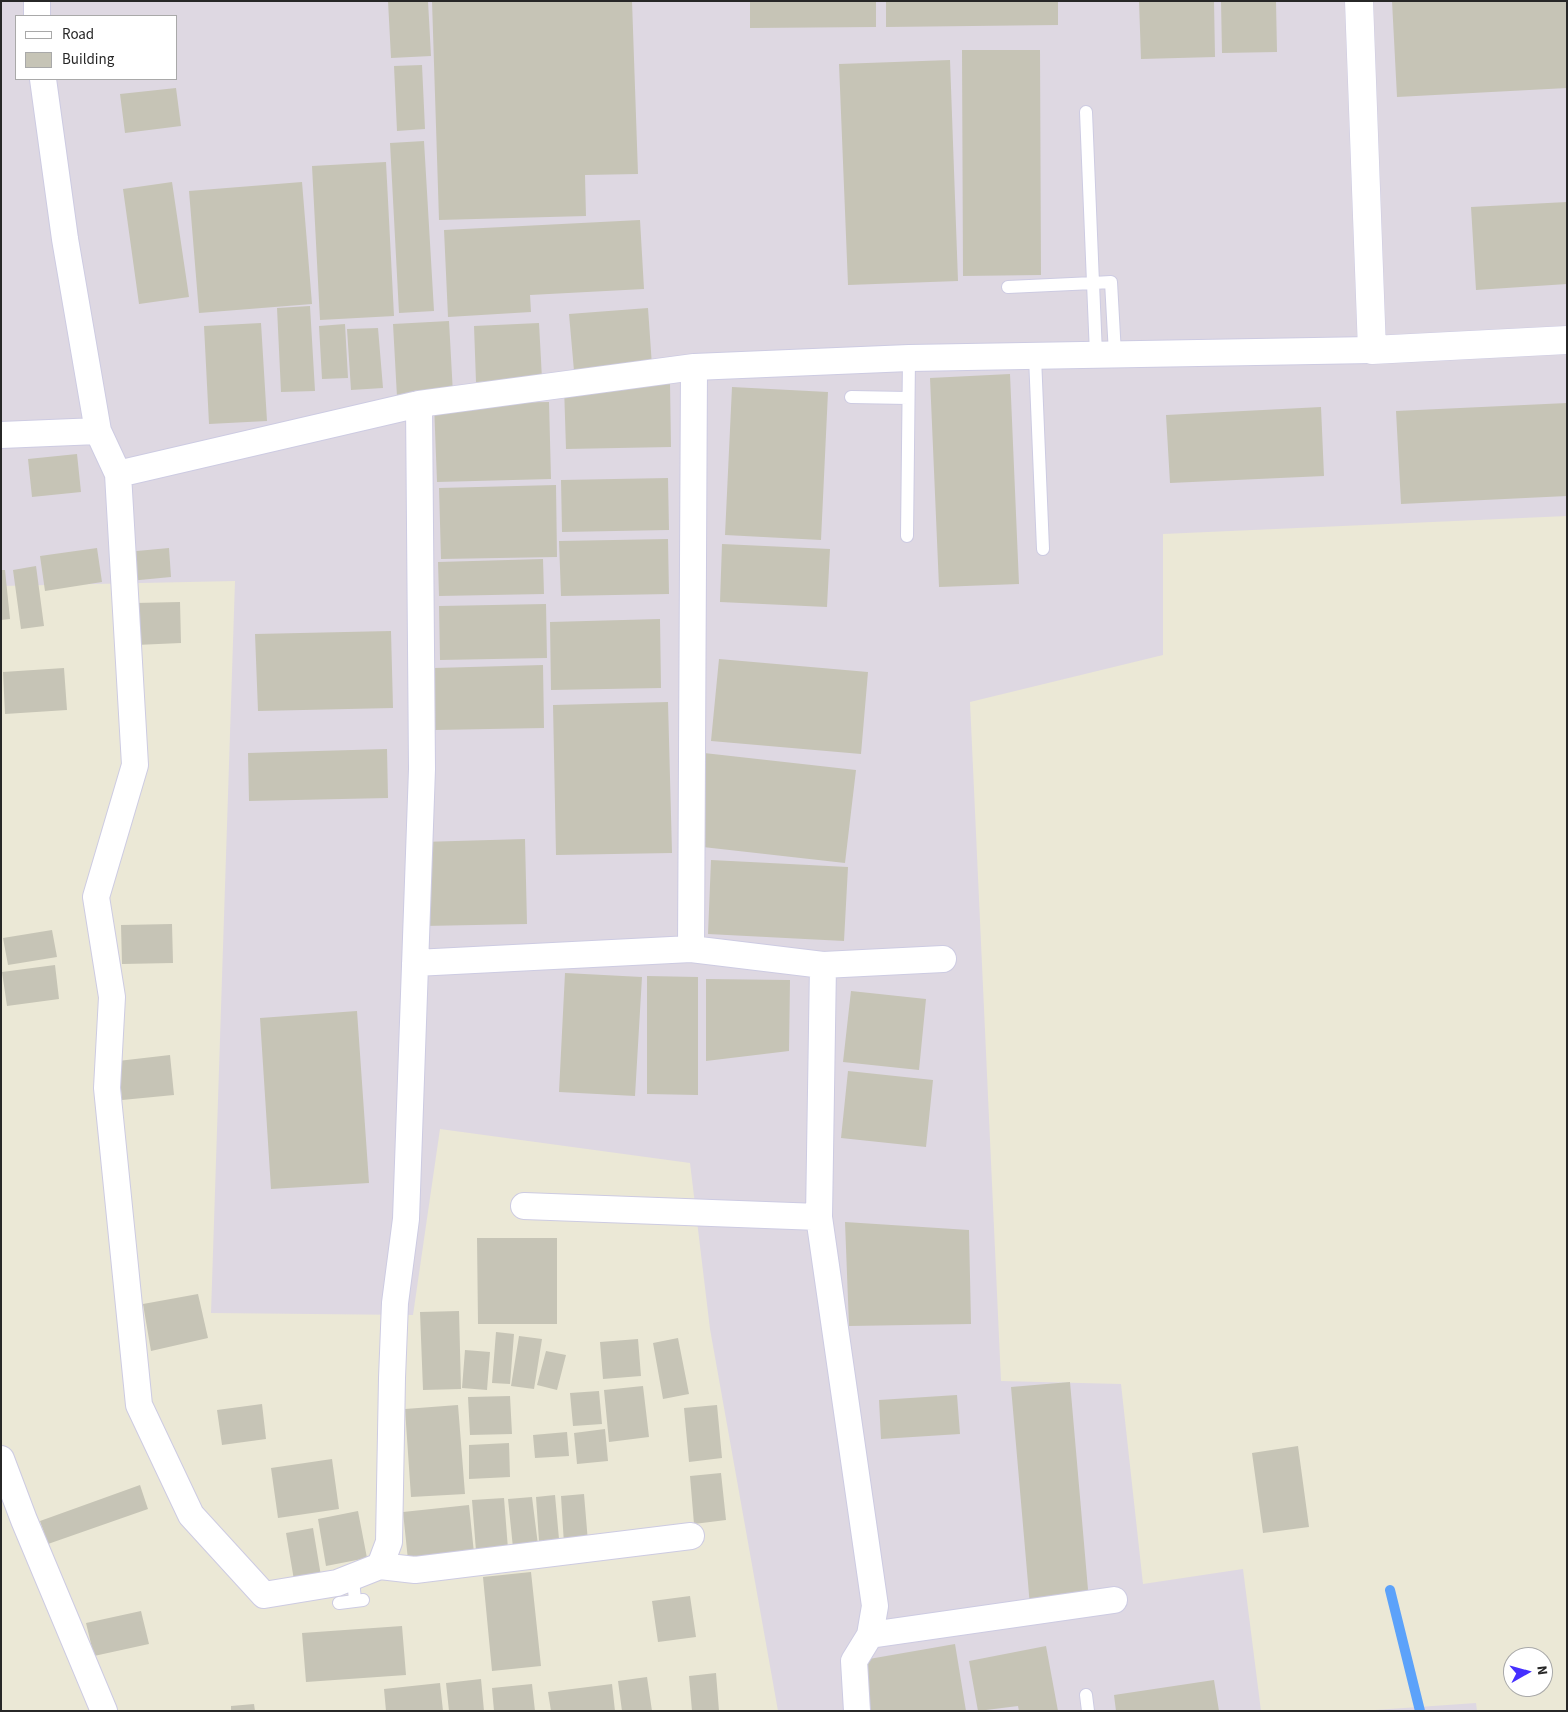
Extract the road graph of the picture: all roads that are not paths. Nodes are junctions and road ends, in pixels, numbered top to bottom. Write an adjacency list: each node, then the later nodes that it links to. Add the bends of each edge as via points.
1 (37, 1): 3 (street)
2 (1359, 1): 9 (street)
3 (37, 15)
4 (43, 80): 17 (street, via 65,239)
5 (1086, 112): 6 (lane)
6 (1093, 283): 7 (lane); 10 (lane); 10 (lane, via 1111,282)
7 (1008, 287)
8 (1567, 340): 9 (street)
9 (1372, 350): 10 (street)
10 (1106, 354): 11 (street)
11 (1035, 357): 12 (street); 21 (lane)
12 (909, 358): 13 (street); 15 (lane)
13 (694, 367): 16 (street); 22 (street)
14 (851, 397): 15 (lane)
15 (908, 398): 20 (lane)
16 (419, 404): 19 (street); 24 (street, via 422,769)
17 (98, 431): 18 (street); 19 (street)
18 (1, 435)
19 (118, 474): 31 (street, via 135,765 96,896 112,997 107,1088 138,1406 191,1515 264,1595)
20 (907, 536)
21 (1043, 549)
22 (690, 949): 24 (street); 25 (street)
23 (943, 959): 25 (street)
24 (414, 963): 30 (street, via 406,1219 395,1303 389,1542)
25 (824, 965): 27 (street)
26 (524, 1206): 27 (street)
27 (819, 1217): 34 (street, via 875,1606)
28 (1, 1460): 36 (street)
29 (691, 1536): 30 (street, via 414,1570)
30 (380, 1566): 31 (street)
31 (357, 1593): 33 (lane)
32 (1114, 1600): 34 (street)
33 (339, 1603)
34 (870, 1635): 37 (street, via 854,1661)
35 (1086, 1695): 38 (lane)
36 (104, 1711)
37 (857, 1711)
38 (1088, 1711)

